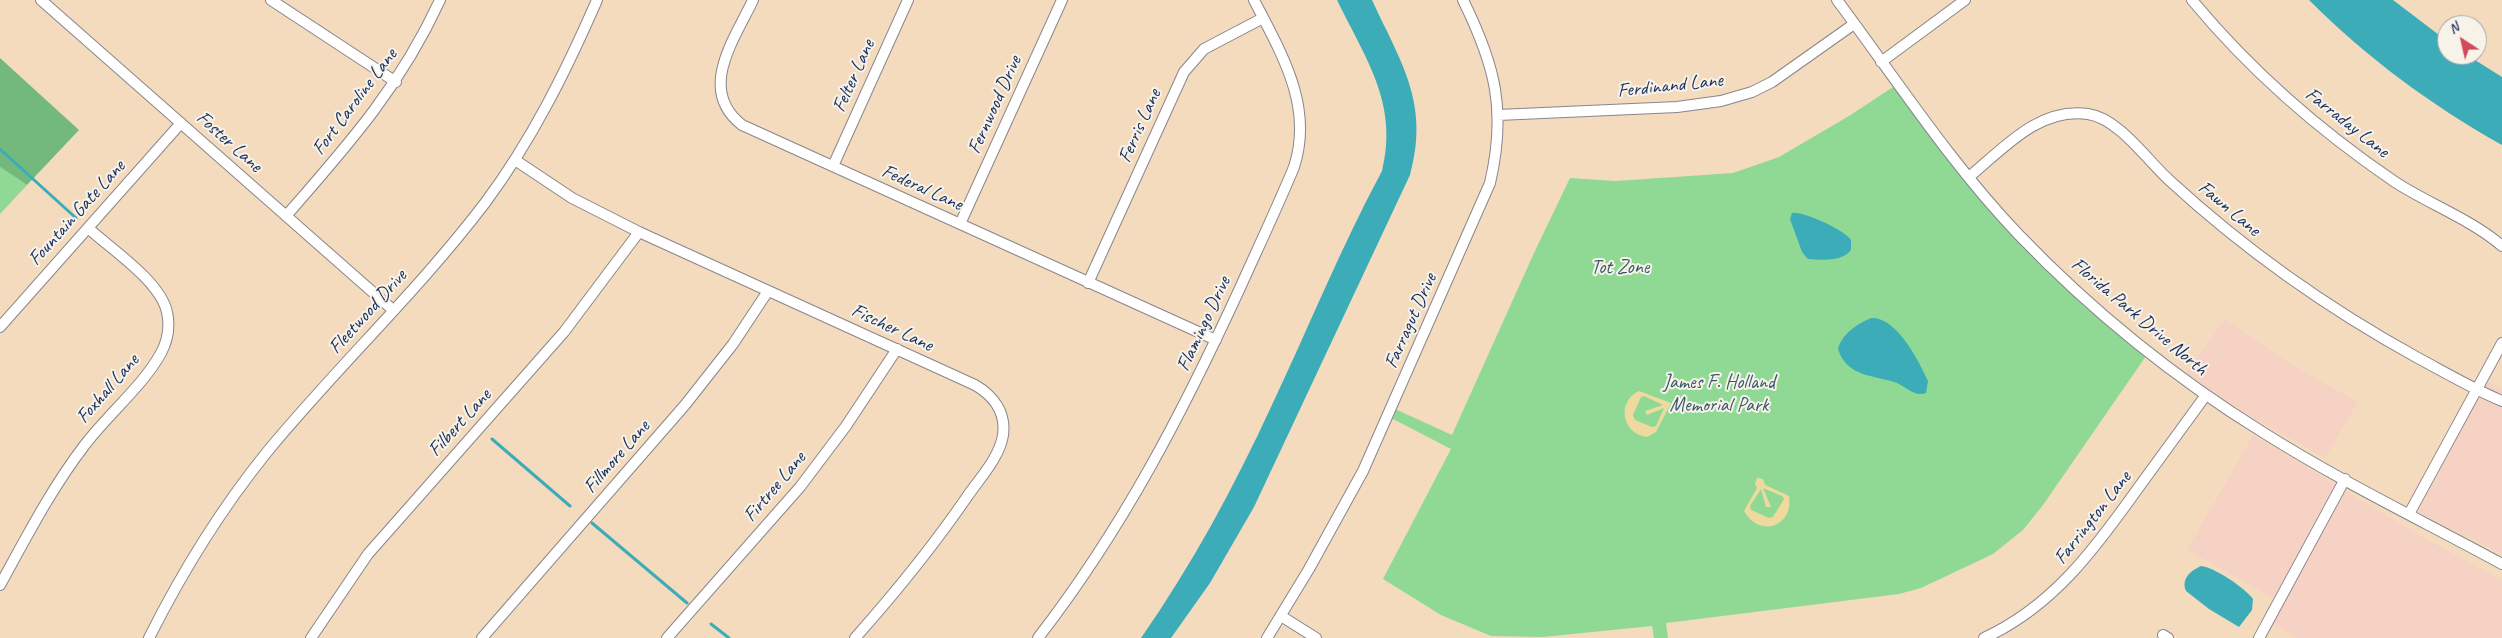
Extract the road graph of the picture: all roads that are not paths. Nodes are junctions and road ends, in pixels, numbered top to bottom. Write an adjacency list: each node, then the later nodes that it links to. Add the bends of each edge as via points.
1 (42, 0): 18 (street, Foster Lane)
2 (440, 0): 16 (street, Fort Caroline Lane)
3 (597, 0): 19 (street, Fleetwood Drive, via 557,87)
4 (753, 0): 20 (street, Federal Lane, via 722,69 719,87 723,104 746,128)
5 (908, 0): 20 (street, Felter Lane)
6 (1062, 0): 23 (street, Fernwood Drive)
7 (1254, 0): 13 (street, Flamingo Drive)
8 (1463, 0): 17 (street, Farragut Drive, via 1489,59)
9 (1837, 0): 14 (street, Florida Park Drive North)
10 (1965, 0): 15 (street)
11 (2192, 0): 26 (street, Farraday Lane, via 2225,39 2268,81 2334,137 2408,190)
12 (277, 2): 16 (street)
13 (1263, 18): 27 (street, Ferris Lane, via 1204,49 1184,72); 31 (street, Flamingo Drive, via 1295,88 1301,117 1299,148 1287,183)
14 (1854, 24): 15 (street, Florida Park Drive North); 17 (street, Ferdinand Lane, via 1772,82 1721,101 1676,107)
15 (1881, 62): 21 (street, Florida Park Drive North)
16 (396, 82): 22 (street, Fort Caroline Lane, via 358,133)
17 (1498, 115): 41 (street, Farragut Drive, via 1492,174 1475,221 1363,471)
18 (181, 123): 22 (street, Foster Lane); 24 (street, Fountain Gate Lane)
19 (515, 160): 25 (street, Fischer Lane, via 572,198); 29 (street, Fleetwood Drive, via 458,236)
20 (833, 166): 23 (street, Federal Lane)
21 (1969, 177): 34 (street, Fawn Lane, via 2041,121 2074,113 2101,117 2218,224 2272,267 2364,327); 35 (street, Florida Park Drive North, via 2052,268 2131,337)
22 (286, 216): 29 (street, Foster Lane)
23 (960, 224): 27 (street, Federal Lane)
24 (88, 228): 30 (street, Fountain Gate Lane); 40 (street, Foxhall Lane, via 159,294 167,311 168,337 153,365 69,465)
25 (639, 232): 28 (street, Fischer Lane); 43 (street, Filbert Lane, via 575,319 368,554)
26 (2502, 246)
27 (1088, 283): 31 (street, Federal Lane)
28 (768, 291): 33 (street, Fischer Lane); 44 (street, Fillmore Lane, via 733,344 685,405)
29 (393, 310): 42 (street, Fleetwood Drive, via 240,488 193,558)
30 (0, 327)
31 (1216, 340): 47 (street, Flamingo Drive, via 1181,413 1129,505)
32 (2502, 343): 34 (street)
33 (897, 349): 45 (street, Firtree Lane, via 842,432 800,487); 46 (street, Fischer Lane, via 985,391 1000,411 1003,436 991,463 943,531)
34 (2477, 390): 36 (street, Fawn Lane); 38 (street)
35 (2206, 395): 37 (street, Florida Park Drive North, via 2271,438); 50 (street, Farrington Lane, via 2101,541 2076,570 2051,595 2024,615)
36 (2502, 401)
37 (2345, 479): 38 (street, Florida Park Drive North); 51 (street)
38 (2409, 514): 39 (street, Florida Park Drive North)
39 (2502, 564)
40 (0, 585)
41 (1281, 616): 48 (street, Farragut Drive); 49 (street)
42 (149, 638)
43 (311, 638)
44 (482, 638)
45 (667, 638)
46 (855, 638)
47 (1038, 638)
48 (1267, 638)
49 (1316, 638)
50 (1984, 638)
51 (2259, 638)

